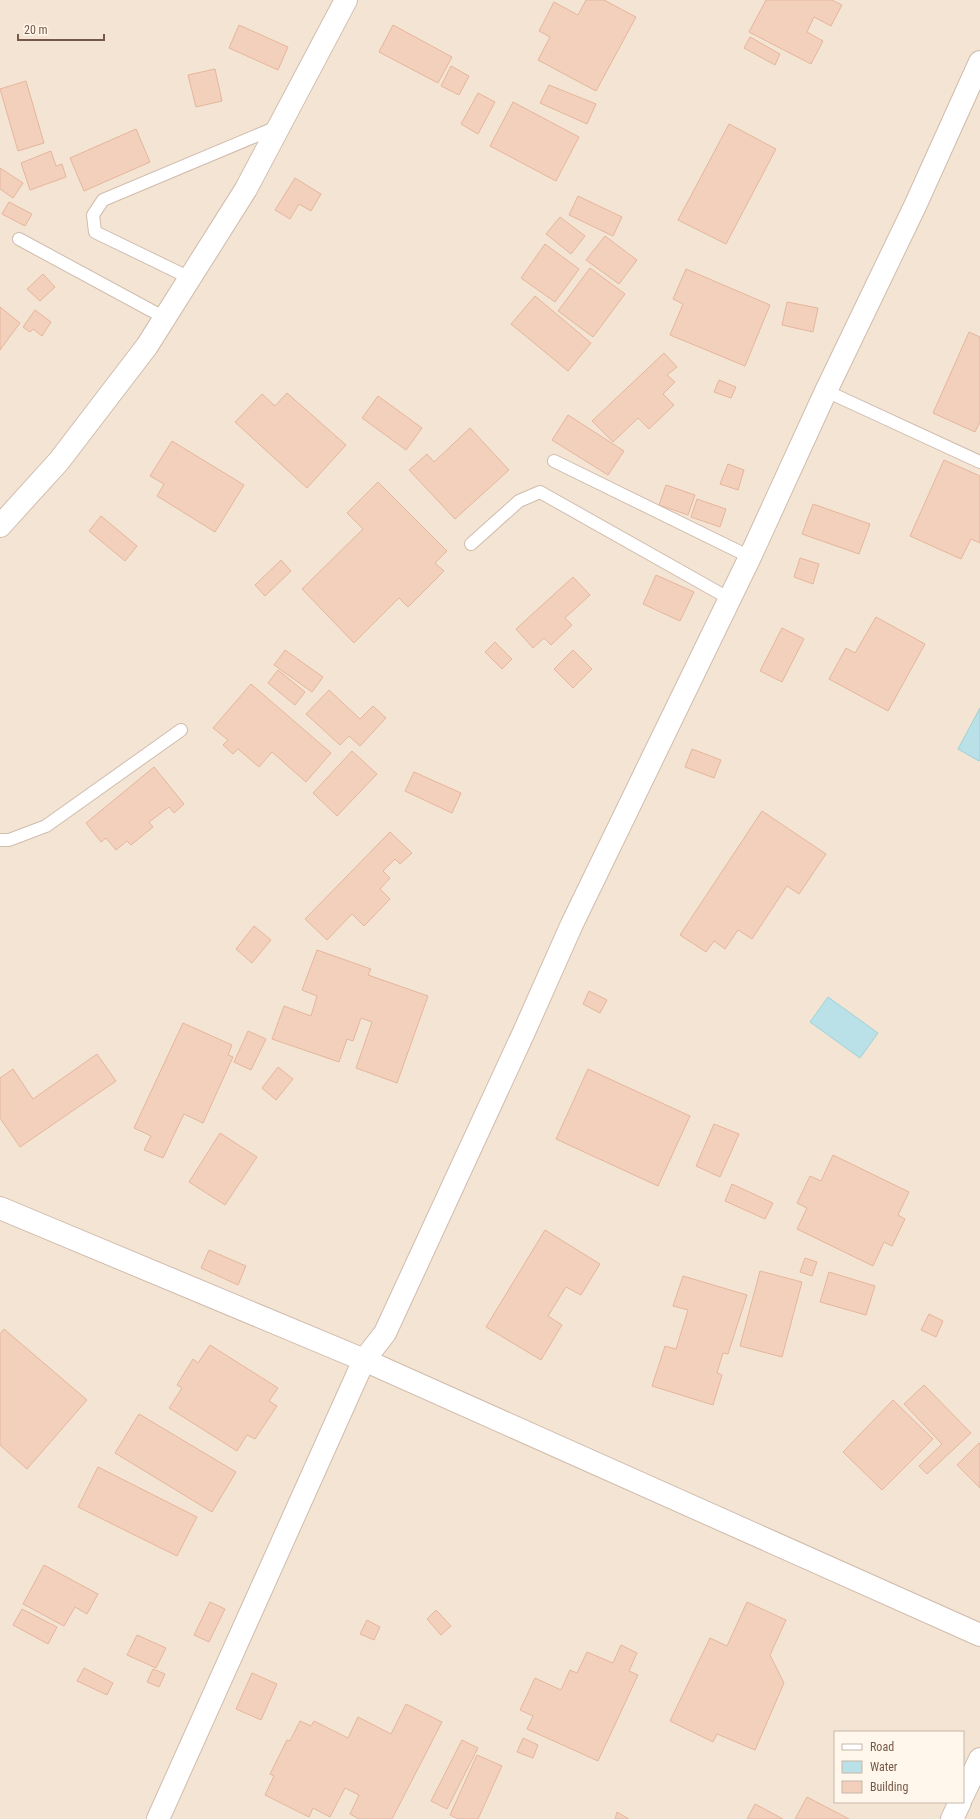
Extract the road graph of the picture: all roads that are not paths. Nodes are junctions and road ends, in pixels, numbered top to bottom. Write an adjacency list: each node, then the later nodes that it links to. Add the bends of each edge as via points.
1 (346, 0): 3 (street)
2 (980, 62): 7 (street)
3 (280, 126): 5 (street, via 246,189); 5 (lane, via 103,200 93,215 95,232)
4 (19, 239): 6 (lane)
5 (190, 278): 6 (street)
6 (165, 318): 10 (street, via 147,346 59,461)
7 (826, 392): 9 (lane); 12 (street)
8 (554, 461): 12 (lane)
9 (980, 462)
10 (0, 526)
11 (471, 544): 13 (lane, via 519,501 540,492)
12 (750, 557): 13 (street)
13 (730, 599): 17 (street, via 572,924 385,1333)
14 (181, 730): 15 (lane, via 46,826 9,840)
15 (0, 840)
16 (0, 1208): 17 (street)
17 (364, 1360): 18 (street); 22 (street)
18 (980, 1636)
19 (980, 1759): 20 (street)
20 (964, 1793)
21 (960, 1803): 23 (street)
22 (158, 1819)
23 (952, 1819)

